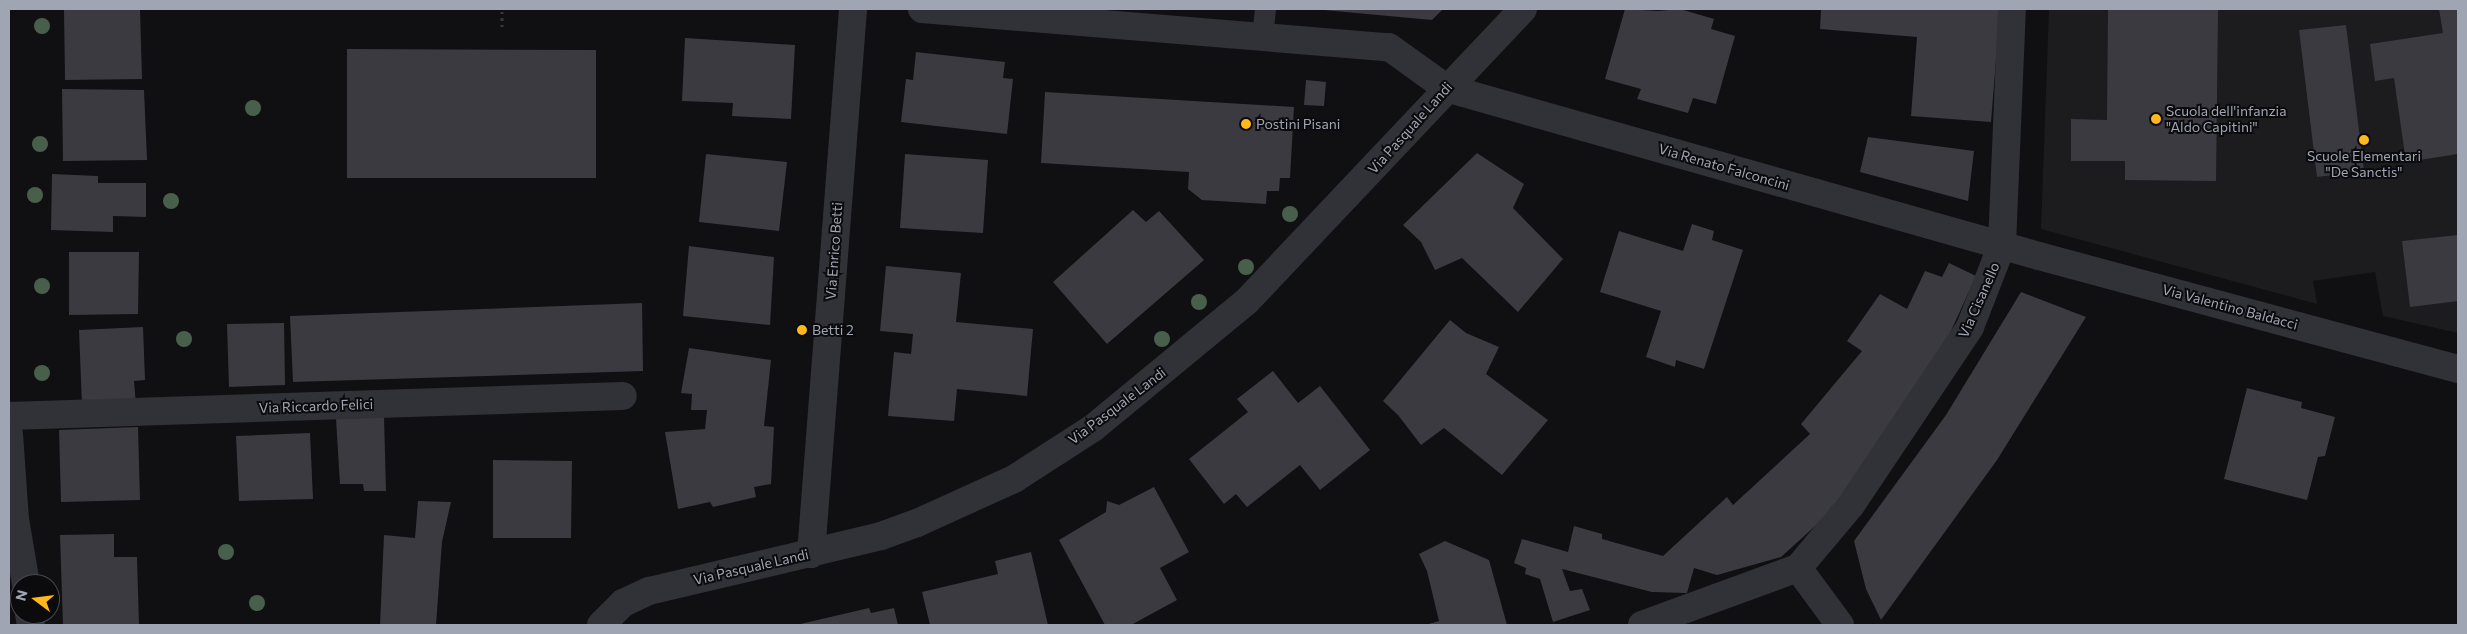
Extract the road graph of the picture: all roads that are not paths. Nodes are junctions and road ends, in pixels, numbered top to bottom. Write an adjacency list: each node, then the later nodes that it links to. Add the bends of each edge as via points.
1 (853, 9): 14 (street, Via Enrico Betti)
2 (922, 9): 6 (street, Via Renato Falconcini)
3 (1265, 9): 7 (lane)
4 (1524, 9): 8 (street, Via Pasquale Landi)
5 (2012, 9): 9 (street, Via Cisanello)
6 (1144, 19): 7 (street, Via Renato Falconcini)
7 (1262, 37): 8 (street, Via Renato Falconcini, via 1389,47)
8 (1446, 88): 9 (street, Via Renato Falconcini); 14 (street, Via Pasquale Landi, via 1393,150 1246,302 1093,428 1014,479 968,501 881,536)
9 (2002, 245): 10 (street, Via Valentino Baldacci); 15 (street, Via Cisanello, via 1970,327 1851,505)
10 (2458, 369)
11 (623, 396): 12 (street, Via Riccardo Felici)
12 (9, 416)
13 (9, 434): 16 (street)
14 (811, 554): 17 (street, Via Pasquale Landi, via 649,590 623,603)
15 (1798, 568): 18 (street); 19 (street)
16 (19, 571)
17 (601, 625)
18 (1642, 625)
19 (1840, 625)

